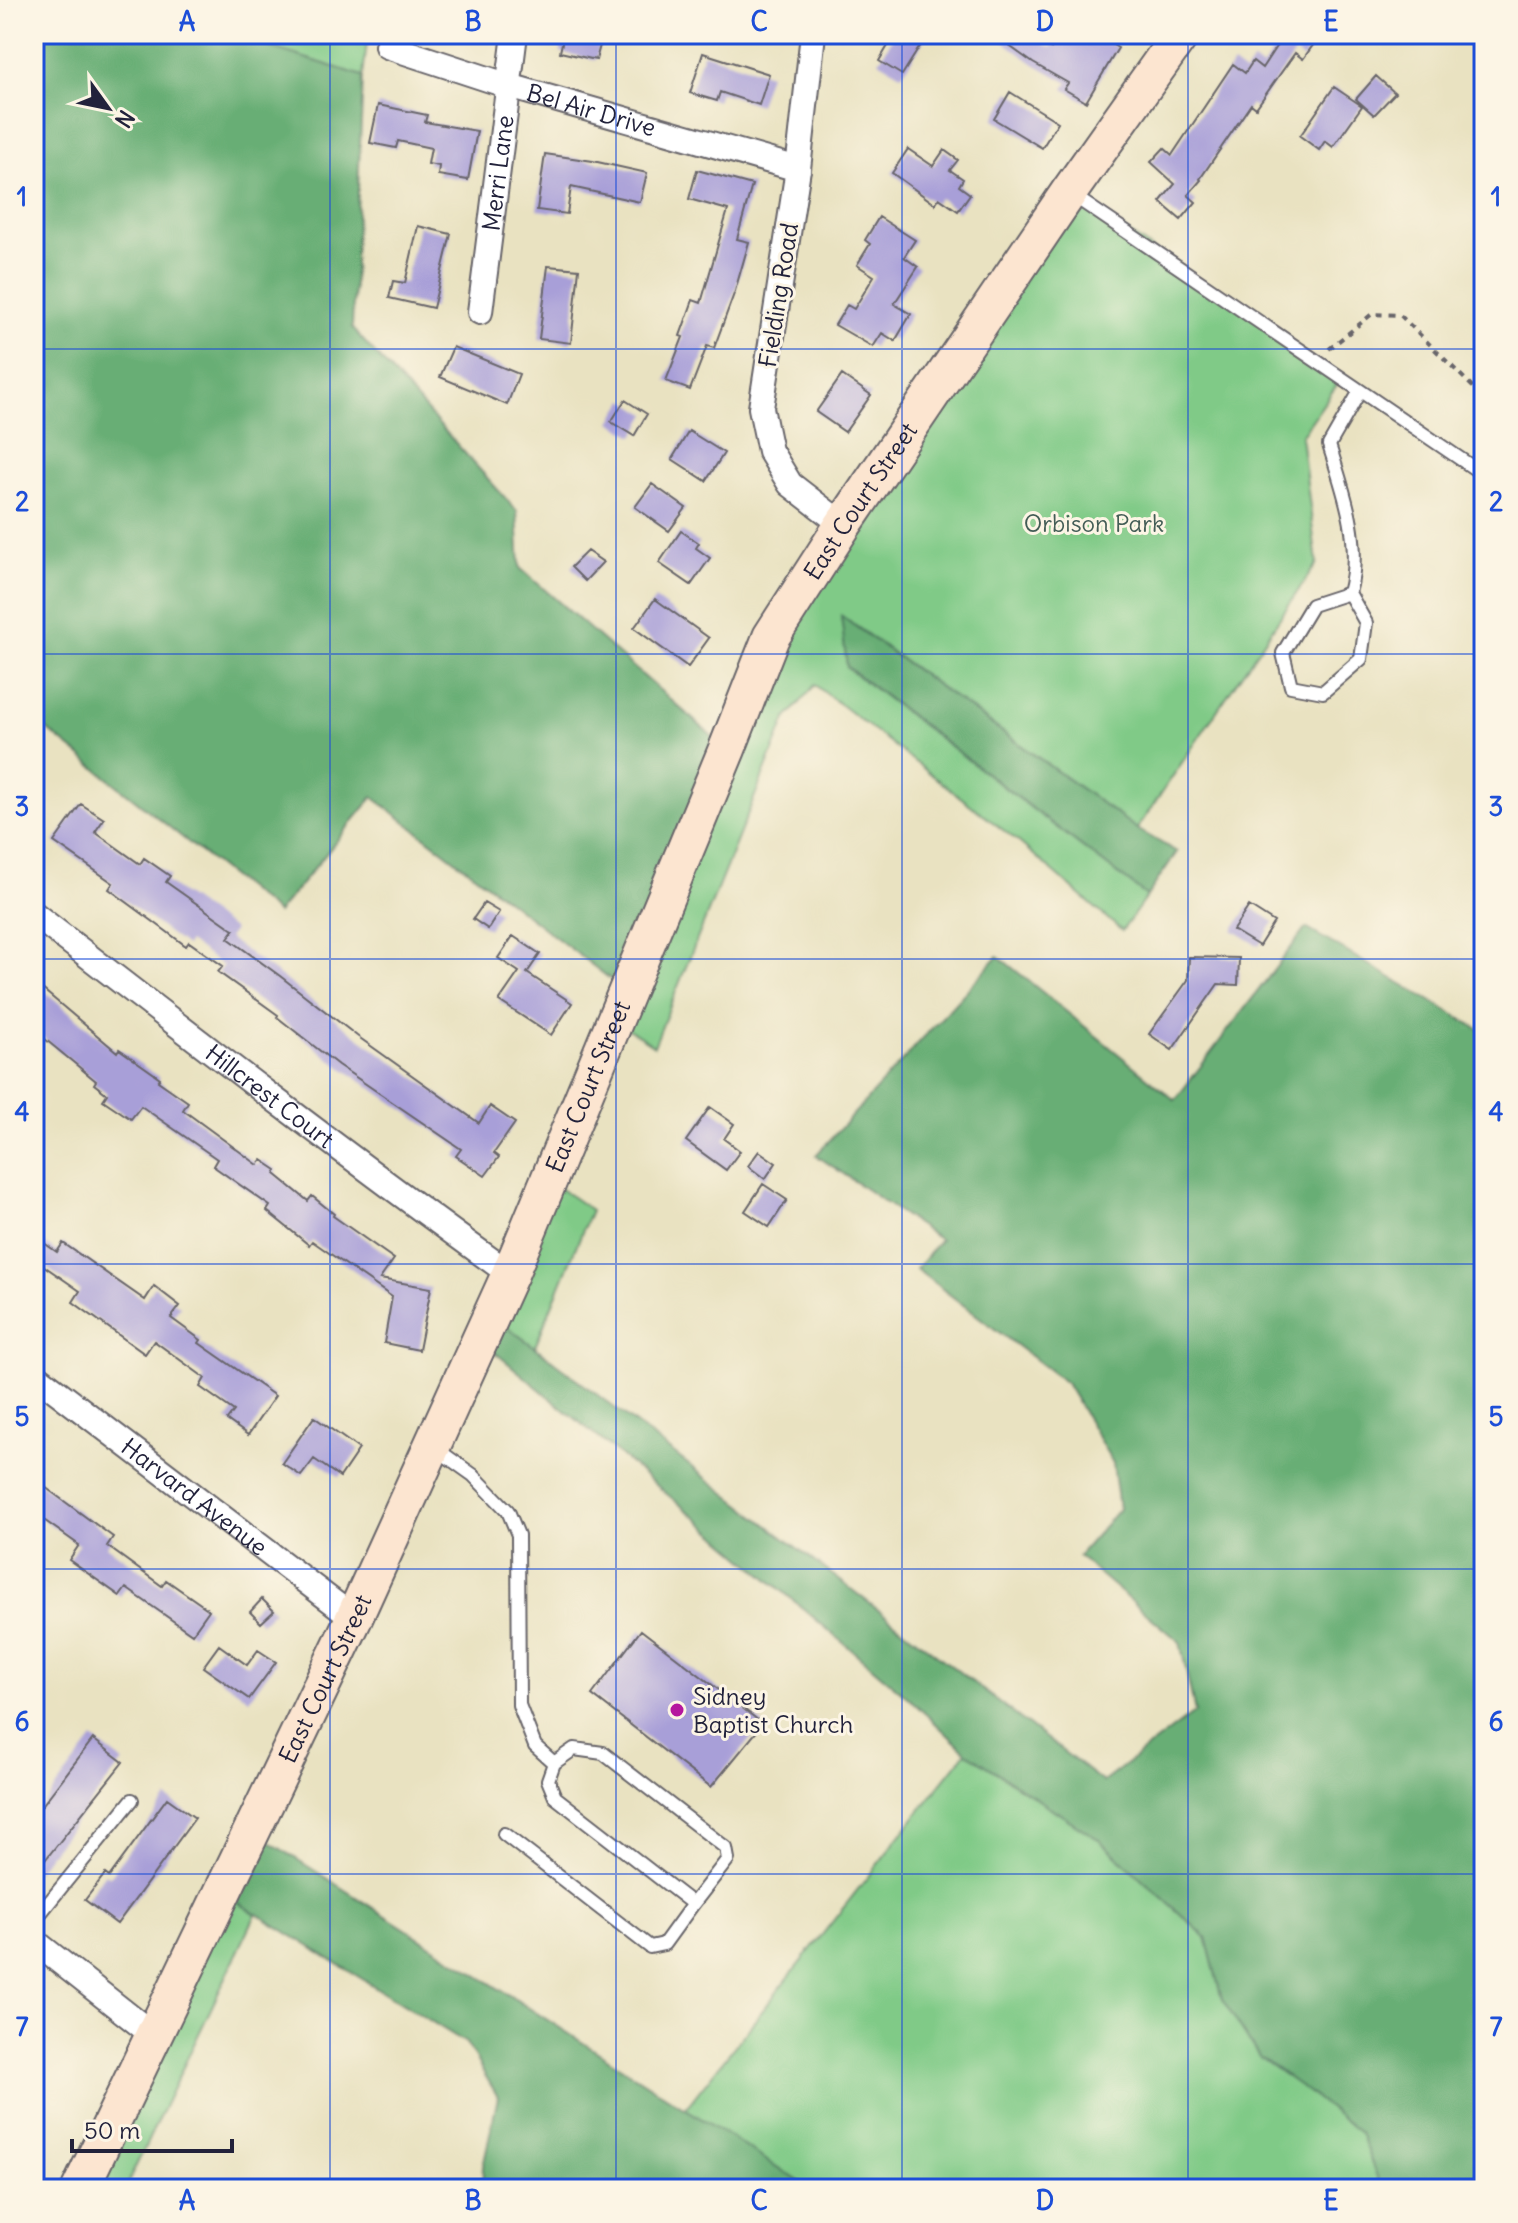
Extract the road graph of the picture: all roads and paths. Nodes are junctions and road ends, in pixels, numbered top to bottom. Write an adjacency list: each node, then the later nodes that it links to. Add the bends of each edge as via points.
1 (515, 34): 5 (street, Merri Lane)
2 (813, 34): 6 (street, Fielding Road)
3 (1181, 34): 7 (main road, East Court Street)
4 (387, 46): 5 (street, Bel Air Drive)
5 (509, 86): 6 (street, Bel Air Drive); 8 (street, Merri Lane)
6 (798, 169): 13 (street, Fielding Road, via 761,408 770,451 790,484)
7 (1069, 192): 9 (lane); 13 (main road, East Court Street)
8 (480, 312)
9 (1315, 360): 10 (lane); 11 (path, via 1372,314 1400,315)
10 (1360, 391): 12 (lane); 14 (lane, via 1329,445 1347,502 1356,571)
11 (1484, 398)
12 (1484, 475)
13 (843, 525): 16 (main road, East Court Street, via 771,637)
14 (1349, 593): 14 (lane, via 1312,605 1283,653 1291,686 1323,692 1361,659 1366,623)
15 (34, 914): 16 (street, Hillcrest Court)
16 (510, 1274): 18 (main road, East Court Street)
17 (34, 1374): 19 (street, Harvard Avenue)
18 (432, 1446): 19 (main road, East Court Street); 20 (lane, via 473,1475 508,1511 518,1535 519,1705 535,1746)
19 (354, 1618): 26 (main road, East Court Street)
20 (554, 1763): 23 (lane, via 548,1780 555,1797); 23 (lane, via 574,1749 603,1753 726,1848 728,1859)
21 (132, 1800): 24 (lane)
22 (504, 1834): 23 (lane, via 650,1947 664,1944)
23 (693, 1904)
24 (34, 1921)
25 (34, 1941): 26 (street)
26 (153, 2035): 27 (main road, East Court Street)
27 (80, 2189)

